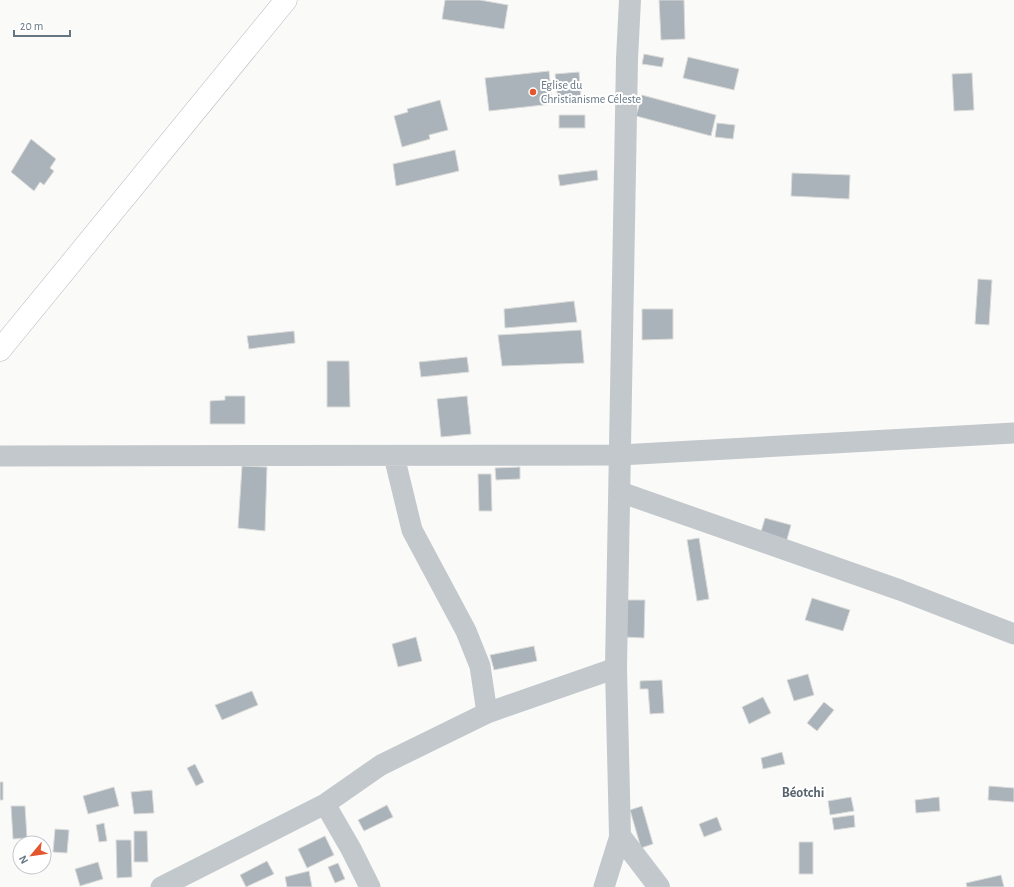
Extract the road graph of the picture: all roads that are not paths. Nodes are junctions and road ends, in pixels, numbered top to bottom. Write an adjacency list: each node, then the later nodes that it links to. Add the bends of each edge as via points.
1 (286, 0): 3 (main road)
2 (630, 0): 5 (street)
3 (0, 350)
4 (1014, 434): 5 (street)
5 (620, 455): 7 (street); 8 (street)
6 (0, 456): 7 (street)
7 (394, 456): 11 (street, via 412,530 466,631 480,666)
8 (620, 492): 9 (street, via 900,590); 10 (street)
9 (1014, 634)
10 (616, 668): 11 (street); 13 (street)
11 (487, 713): 12 (street, via 380,765)
12 (325, 804): 14 (street); 15 (street)
13 (620, 836): 16 (street); 17 (street)
14 (161, 887)
15 (370, 887)
16 (604, 887)
17 (658, 887)

